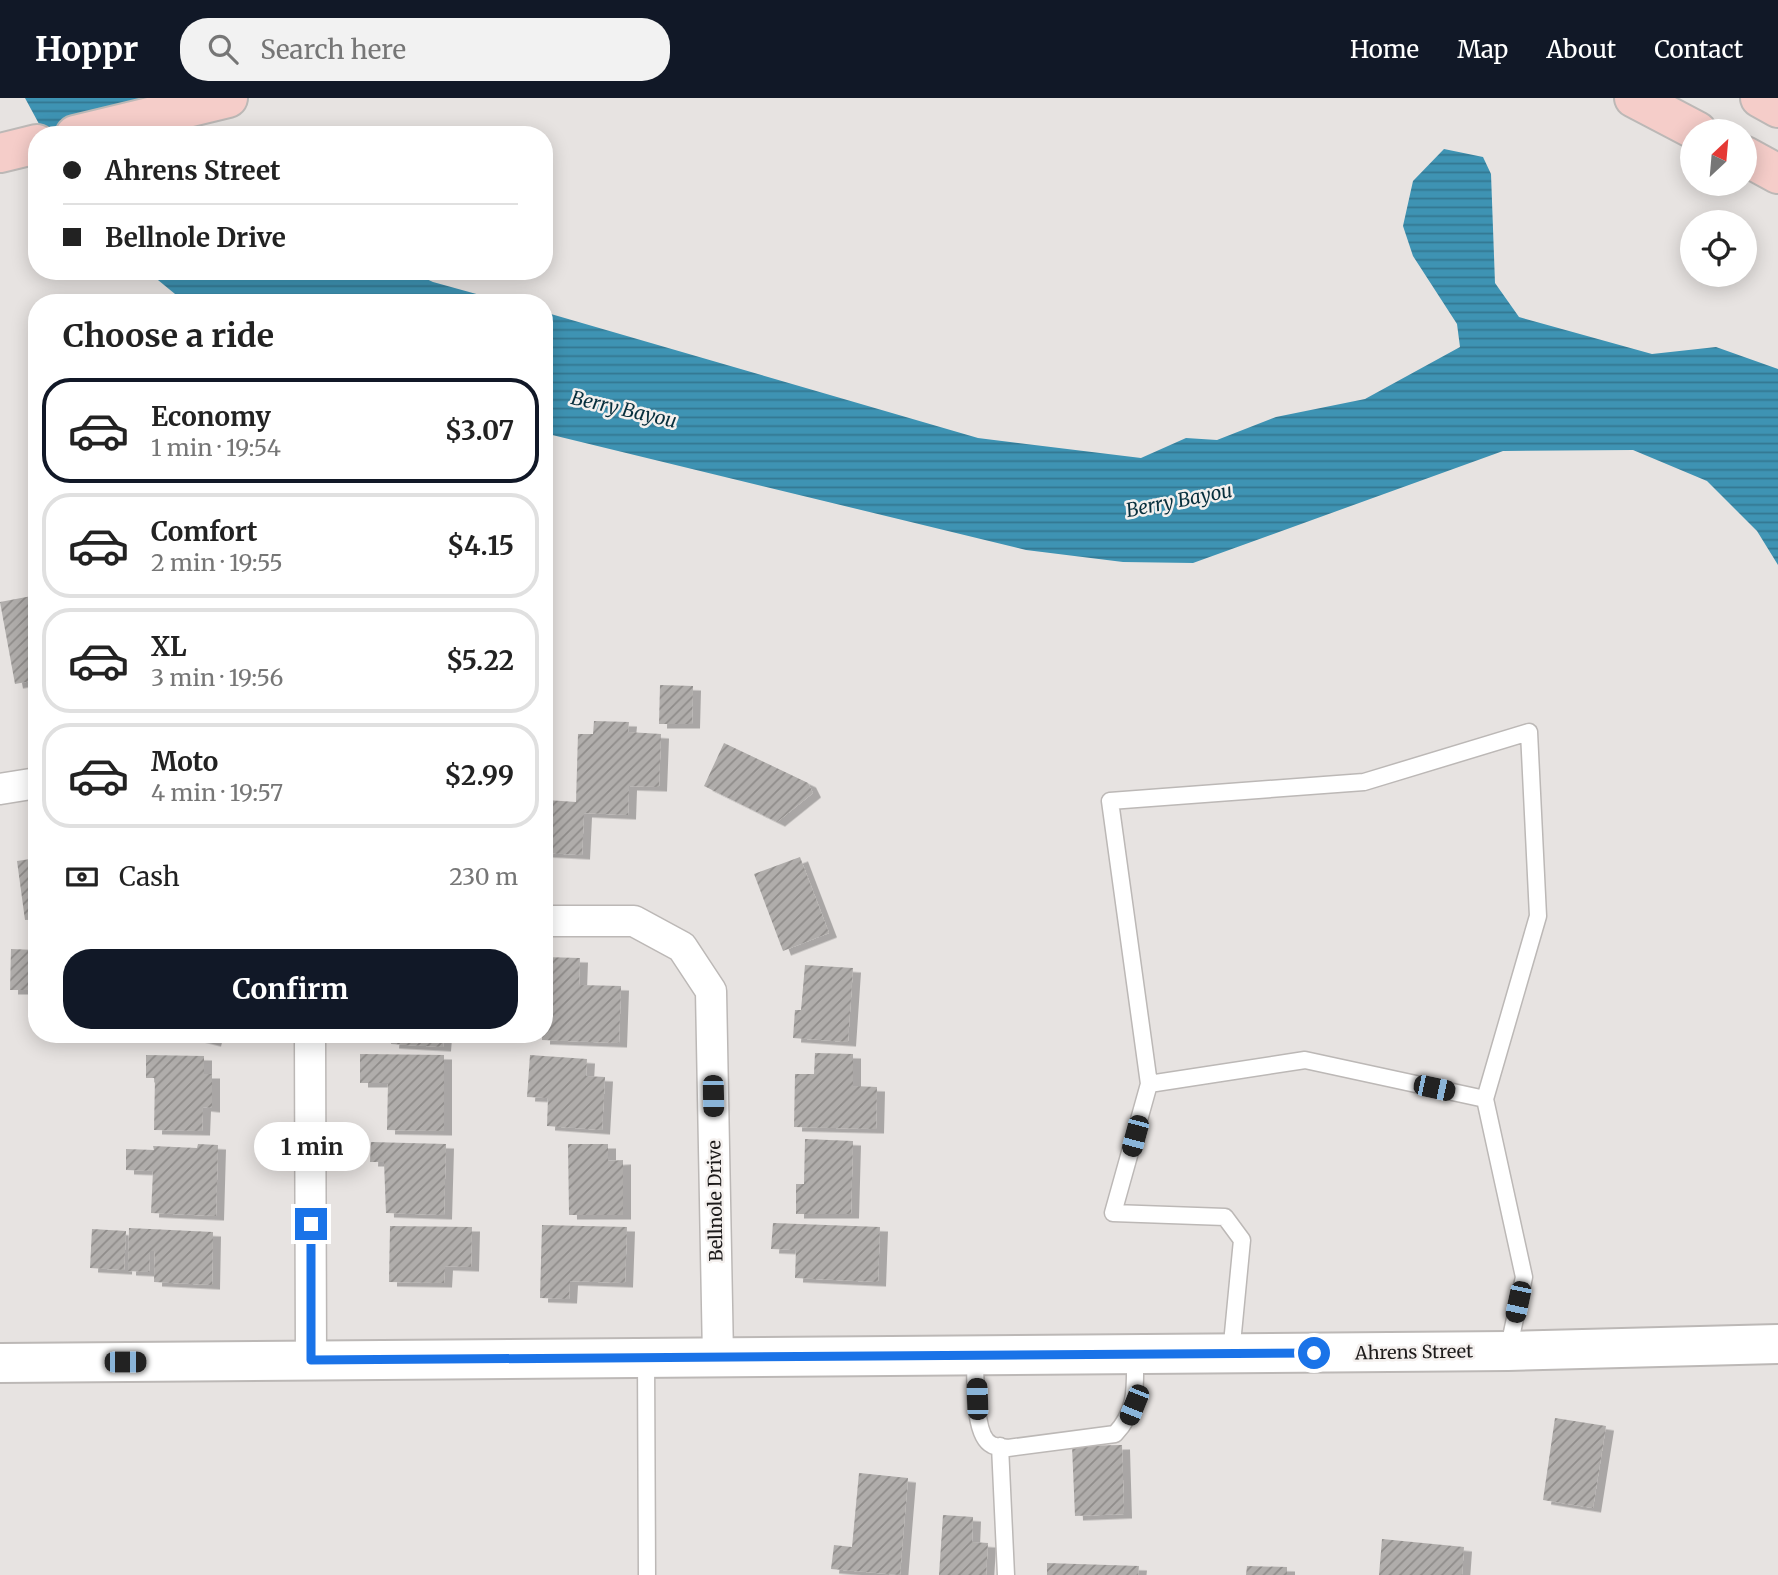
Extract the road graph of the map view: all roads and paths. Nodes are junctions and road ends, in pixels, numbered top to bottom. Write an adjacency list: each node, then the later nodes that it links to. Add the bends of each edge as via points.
1 (228, 98): 6 (main road)
2 (1760, 98): 4 (main road)
3 (1640, 99): 5 (main road)
4 (1778, 108)
5 (1680, 121)
6 (112, 126)
7 (28, 146): 8 (main road)
8 (0, 153)
9 (1757, 163): 10 (main road)
10 (1778, 174)
11 (28, 784): 12 (street)
12 (0, 789)
13 (553, 921): 23 (street, Bellnole Drive, via 634,921 682,947 711,991)
14 (310, 1043): 24 (street)
15 (1149, 1084): 16 (lane, via 1305,1060); 16 (lane, via 1110,801 1364,782 1529,732 1538,916); 20 (lane, via 1113,1213 1225,1217 1242,1240)
16 (1485, 1099): 18 (lane, via 1524,1278)
17 (1778, 1344): 18 (street, Ahrens Street)
18 (1508, 1351): 20 (street, Ahrens Street)
19 (1135, 1354): 20 (street, Ahrens Street); 21 (street, Ahrens Street); 26 (lane, via 1134,1405 1115,1434)
20 (1231, 1354)
21 (975, 1355): 23 (street, Ahrens Street); 26 (lane, via 982,1436 990,1445)
22 (646, 1357): 23 (street, Ahrens Street); 24 (street, Ahrens Street); 27 (lane)
23 (718, 1357)
24 (311, 1360): 25 (street, Ahrens Street)
25 (0, 1363)
26 (1000, 1446): 28 (lane)
27 (647, 1575)
28 (1006, 1575)

